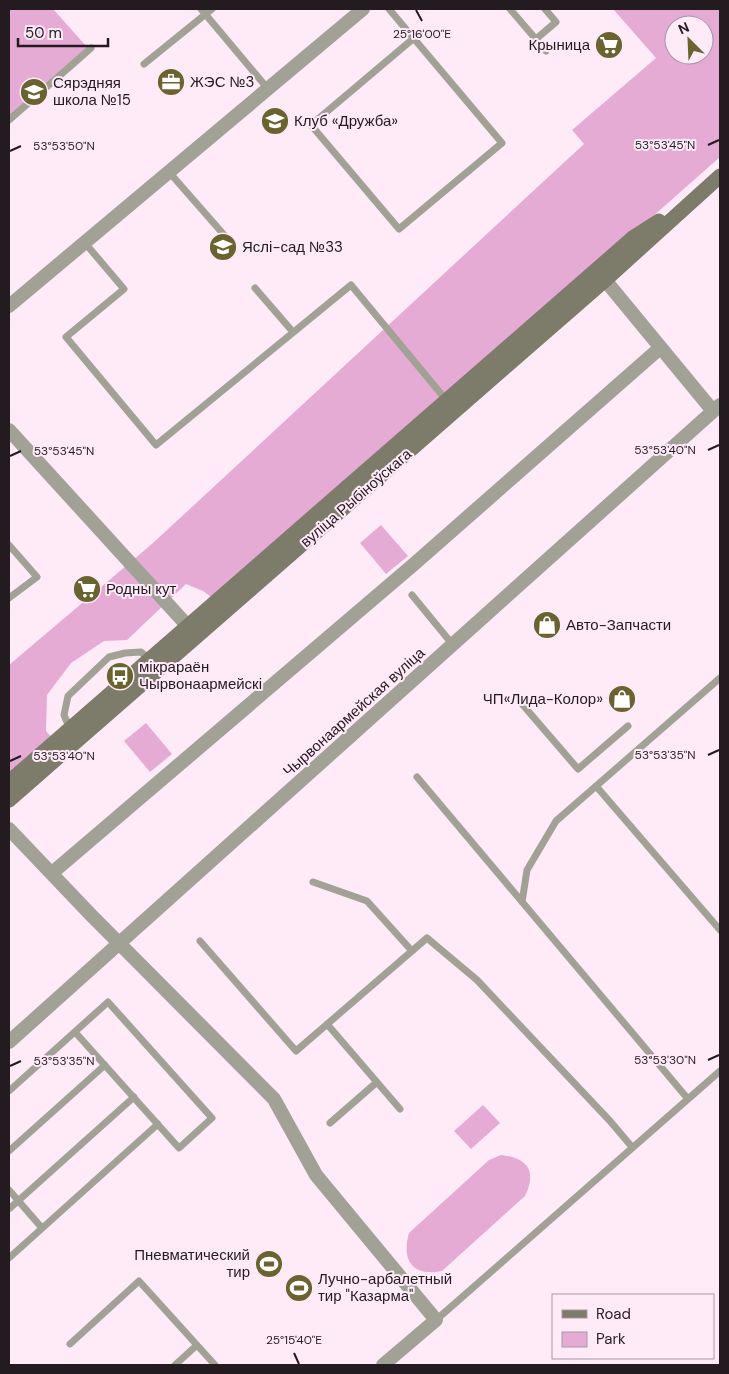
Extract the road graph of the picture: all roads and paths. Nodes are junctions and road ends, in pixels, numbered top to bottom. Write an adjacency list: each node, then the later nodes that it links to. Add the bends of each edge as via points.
1 (212, 9): 6 (lane)
2 (363, 9): 12 (street)
3 (389, 9): 7 (lane)
4 (510, 9): 8 (lane)
5 (545, 9): 8 (lane, via 556,22)
6 (204, 11): 11 (lane); 12 (lane)
7 (414, 38): 7 (lane, via 502,143 399,230 311,124)
8 (536, 39): 10 (lane)
9 (91, 48): 13 (lane)
10 (546, 51)
11 (144, 64)
12 (268, 89): 14 (street)
13 (9, 120)
14 (169, 172): 17 (lane); 18 (street)
15 (720, 176): 16 (main road, вуліца Рыбіноўскага)
16 (701, 193): 19 (main road, вуліца Рыбіноўскага); 24 (main road, вуліца Рыбіноўскага, via 634,238)
17 (224, 236)
18 (85, 243): 21 (street); 22 (lane, via 124,290 66,337 156,445)
19 (605, 280): 23 (street); 30 (main road, вуліца Рыбіноўскага)
20 (255, 288): 22 (lane)
21 (9, 306)
22 (293, 332): 24 (lane, via 351,284)
23 (660, 348): 25 (street); 42 (street, via 407,571)
24 (447, 401): 30 (main road, вуліца Рыбіноўскага)
25 (716, 408): 31 (street, Чырвонаармейская вуліца)
26 (9, 430): 30 (street)
27 (9, 545): 29 (lane, via 37,577)
28 (412, 595): 31 (lane)
29 (9, 598)
30 (193, 631): 32 (main road, вуліца Рыбіноўскага)
31 (453, 645): 47 (street, Чырвонаармейская вуліца)
32 (154, 664): 36 (main road, вуліца Рыбіноўскага); 36 (lane, via 141,652 109,657 68,696 64,715); 40 (main road, вуліца Рыбіноўскага)
33 (719, 682): 39 (lane)
34 (516, 697): 35 (lane, via 578,769)
35 (628, 726)
36 (70, 728): 38 (main road, вуліца Рыбіноўскага)
37 (417, 776): 44 (lane)
38 (9, 782)
39 (596, 786): 44 (lane, via 556,821 527,870); 45 (lane)
40 (9, 800)
41 (9, 829): 42 (street)
42 (52, 873): 47 (street)
43 (313, 882): 48 (lane, via 367,901)
44 (522, 902): 57 (lane)
45 (720, 930)
46 (200, 941): 49 (lane, via 296,1051)
47 (121, 943): 51 (street, Чырвонаармейская вуліца); 68 (street, via 274,1099 316,1175)
48 (412, 951): 49 (lane); 61 (lane, via 427,938 477,980)
49 (327, 1024): 54 (lane)
50 (75, 1032): 52 (lane); 55 (lane); 60 (lane, via 108,1002 212,1118 179,1148)
51 (9, 1042)
52 (105, 1065): 56 (lane); 62 (lane)
53 (720, 1070): 57 (lane)
54 (377, 1082): 58 (lane); 59 (lane)
55 (9, 1091)
56 (134, 1097): 60 (lane); 64 (lane)
57 (688, 1099): 61 (lane)
58 (400, 1109)
59 (330, 1123)
60 (158, 1124): 66 (lane)
61 (632, 1147): 68 (lane)
62 (9, 1151)
63 (9, 1190): 64 (lane)
64 (18, 1201): 65 (lane); 66 (lane)
65 (9, 1210)
66 (42, 1228): 67 (lane)
67 (9, 1258)
68 (436, 1320): 73 (street)
69 (70, 1344): 70 (lane, via 140,1282)
70 (197, 1346): 71 (lane); 72 (lane)
71 (175, 1365)
72 (215, 1365)
73 (383, 1365)

